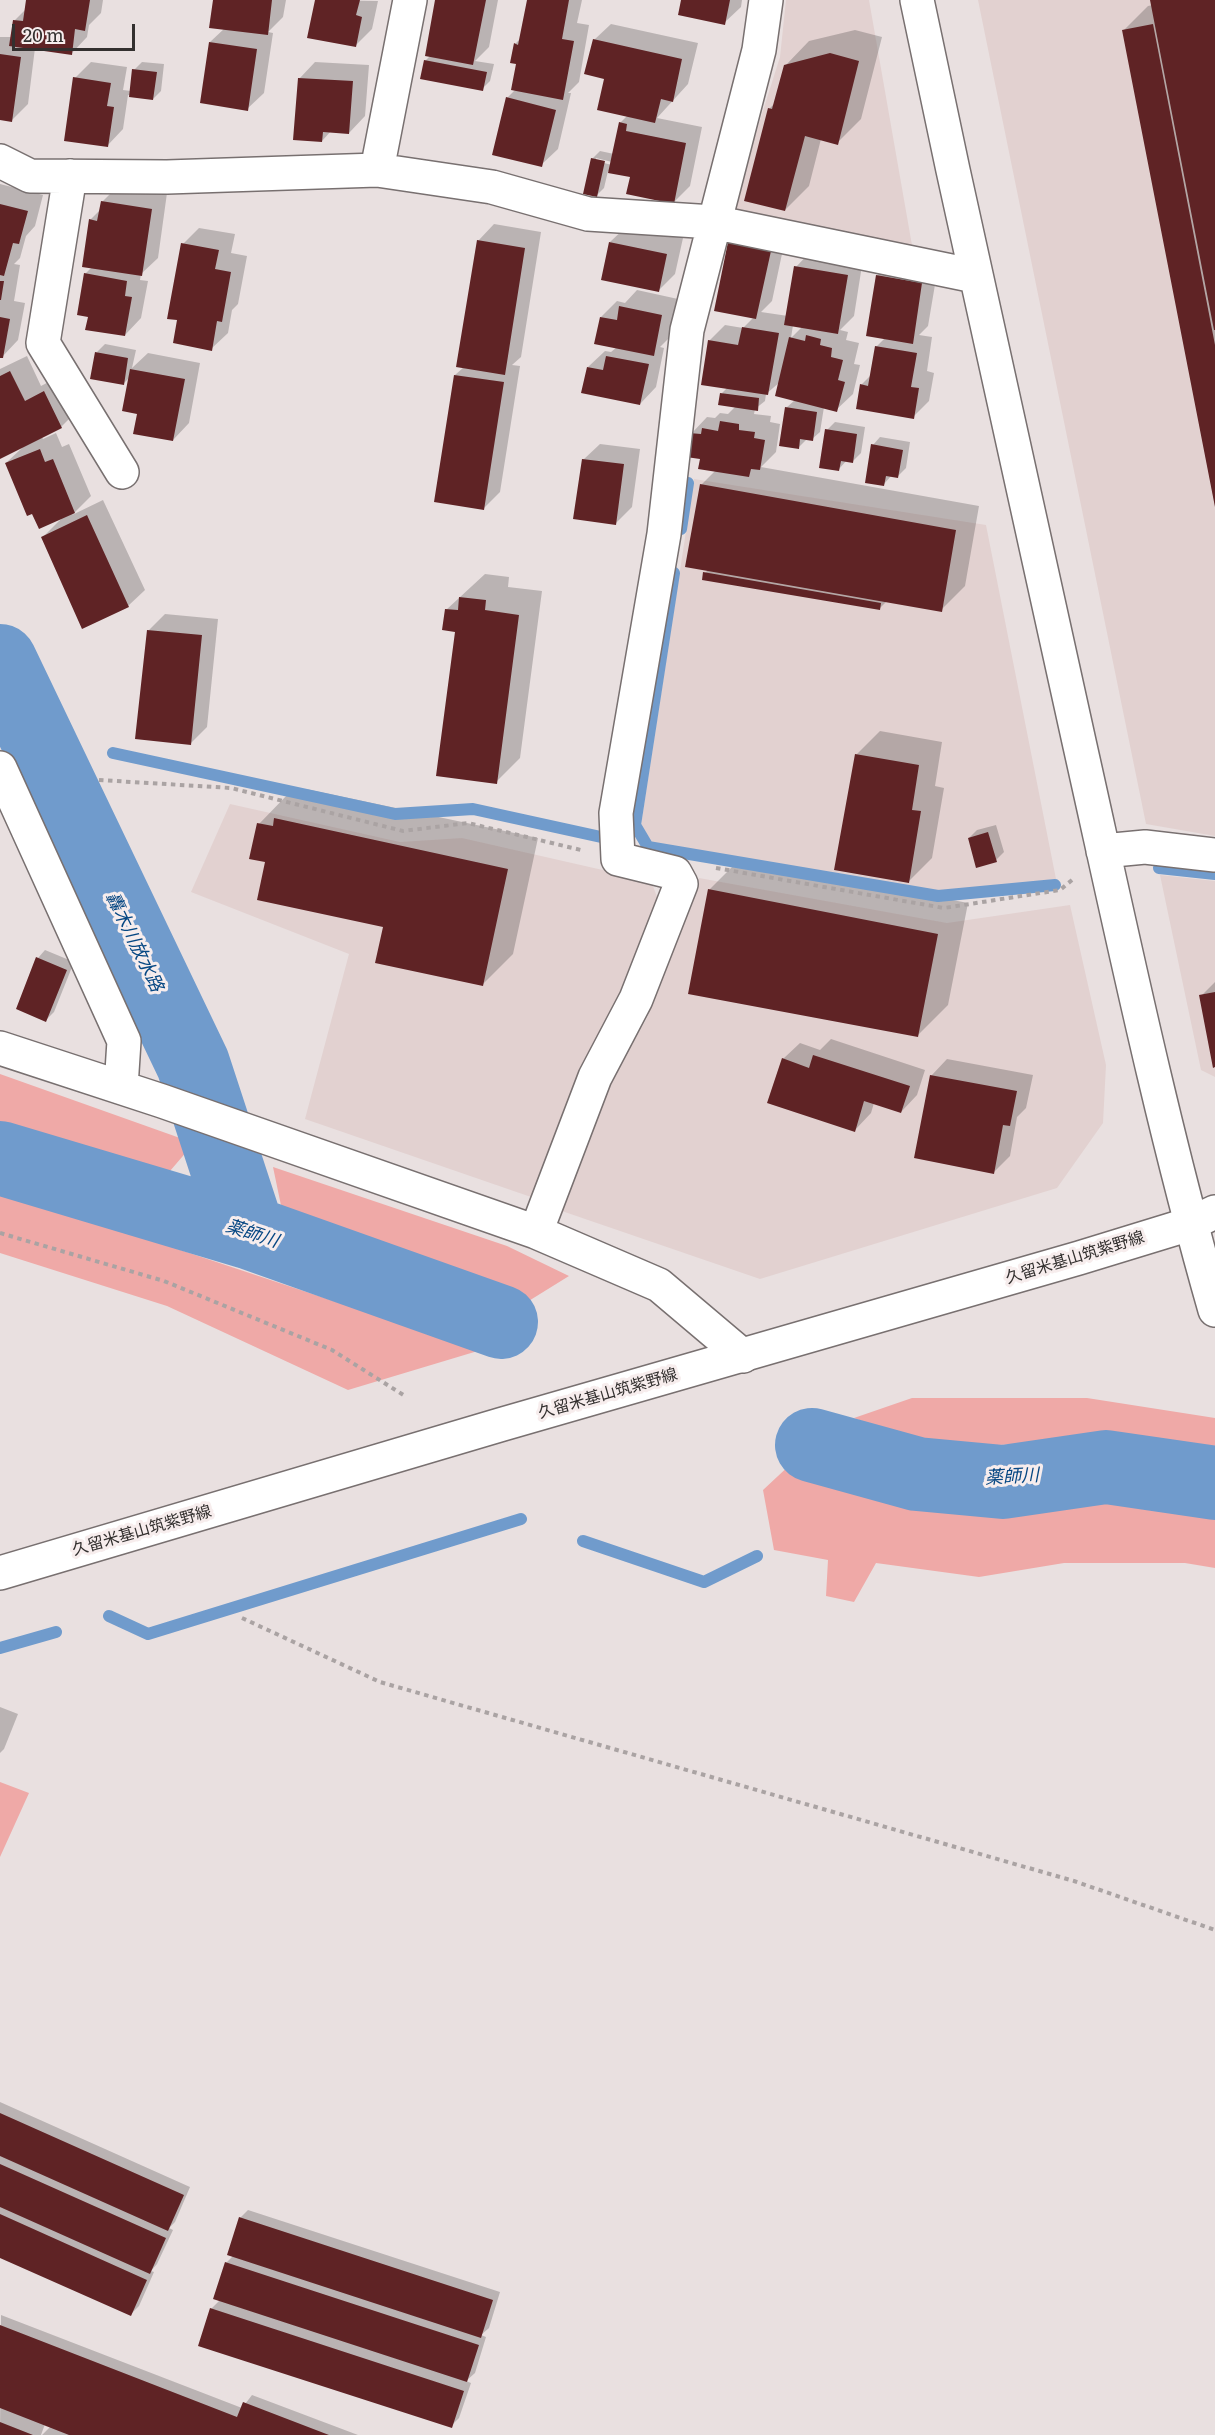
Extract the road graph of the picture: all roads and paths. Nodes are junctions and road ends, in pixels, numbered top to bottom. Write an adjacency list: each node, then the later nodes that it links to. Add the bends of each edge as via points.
1 (410, 0): 5 (street)
2 (766, 0): 7 (street, via 759,50)
3 (917, 0): 8 (street)
4 (0, 161): 6 (street, via 30,176)
5 (377, 170): 6 (street); 7 (street, via 492,187 588,214)
6 (70, 176): 9 (street, via 43,343)
7 (713, 222): 8 (street); 14 (street, via 687,330 664,534 616,813)
8 (975, 276): 12 (street)
9 (122, 472)
10 (0, 768): 17 (street, via 124,1041)
11 (99, 780): 14 (path, via 231,788 403,831 468,823)
12 (1103, 851): 13 (street, via 1145,847); 15 (path, via 1060,890 944,908 699,865); 18 (street)
13 (1215, 855)
14 (618, 860): 15 (street)
15 (675, 873): 19 (street, via 681,884 636,999 595,1077)
16 (0, 1048): 17 (street)
17 (121, 1087): 19 (street)
18 (1203, 1218): 21 (street); 22 (street, 久留米基山筑紫野線)
19 (536, 1232): 22 (street, via 659,1285)
20 (0, 1233): 23 (path, via 164,1281 332,1350)
21 (1215, 1310)
22 (743, 1356): 24 (street, 久留米基山筑紫野線)
23 (405, 1396)
24 (0, 1573)
25 (242, 1618): 26 (path, via 380,1682 1074,1881)
26 (1215, 1930)

